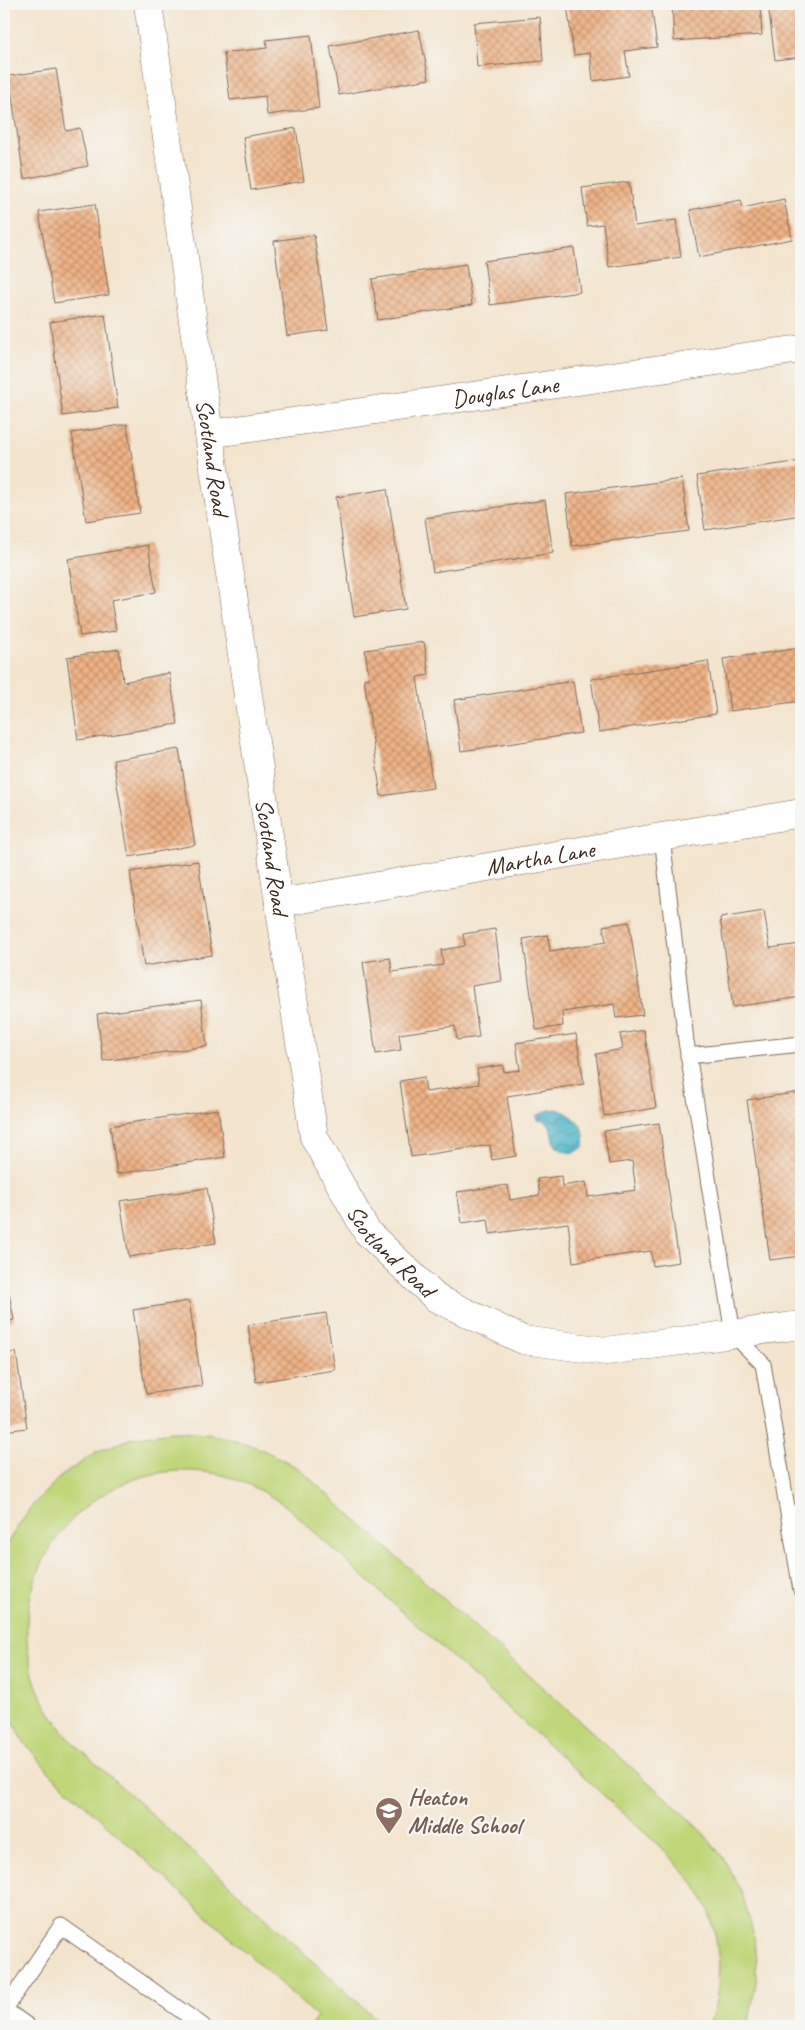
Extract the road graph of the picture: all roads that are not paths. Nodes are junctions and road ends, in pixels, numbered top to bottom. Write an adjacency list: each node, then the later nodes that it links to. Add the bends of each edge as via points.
1 (148, 4): 3 (street, Scotland Road)
2 (801, 349): 3 (street, Douglas Lane)
3 (209, 434): 6 (street, Scotland Road)
4 (801, 814): 5 (street, Martha Lane)
5 (662, 838): 6 (street, Martha Lane); 8 (lane)
6 (279, 903): 10 (street, Scotland Road, via 314,1137 368,1232 436,1298 523,1340 606,1351)
7 (801, 1044): 8 (lane)
8 (688, 1056): 10 (lane)
9 (801, 1325): 10 (street, Scotland Road)
10 (733, 1334): 11 (lane, via 763,1364)
11 (801, 1590)
12 (4, 2009): 13 (lane); 14 (lane, via 62,1926)
13 (28, 2026)
14 (203, 2026)

